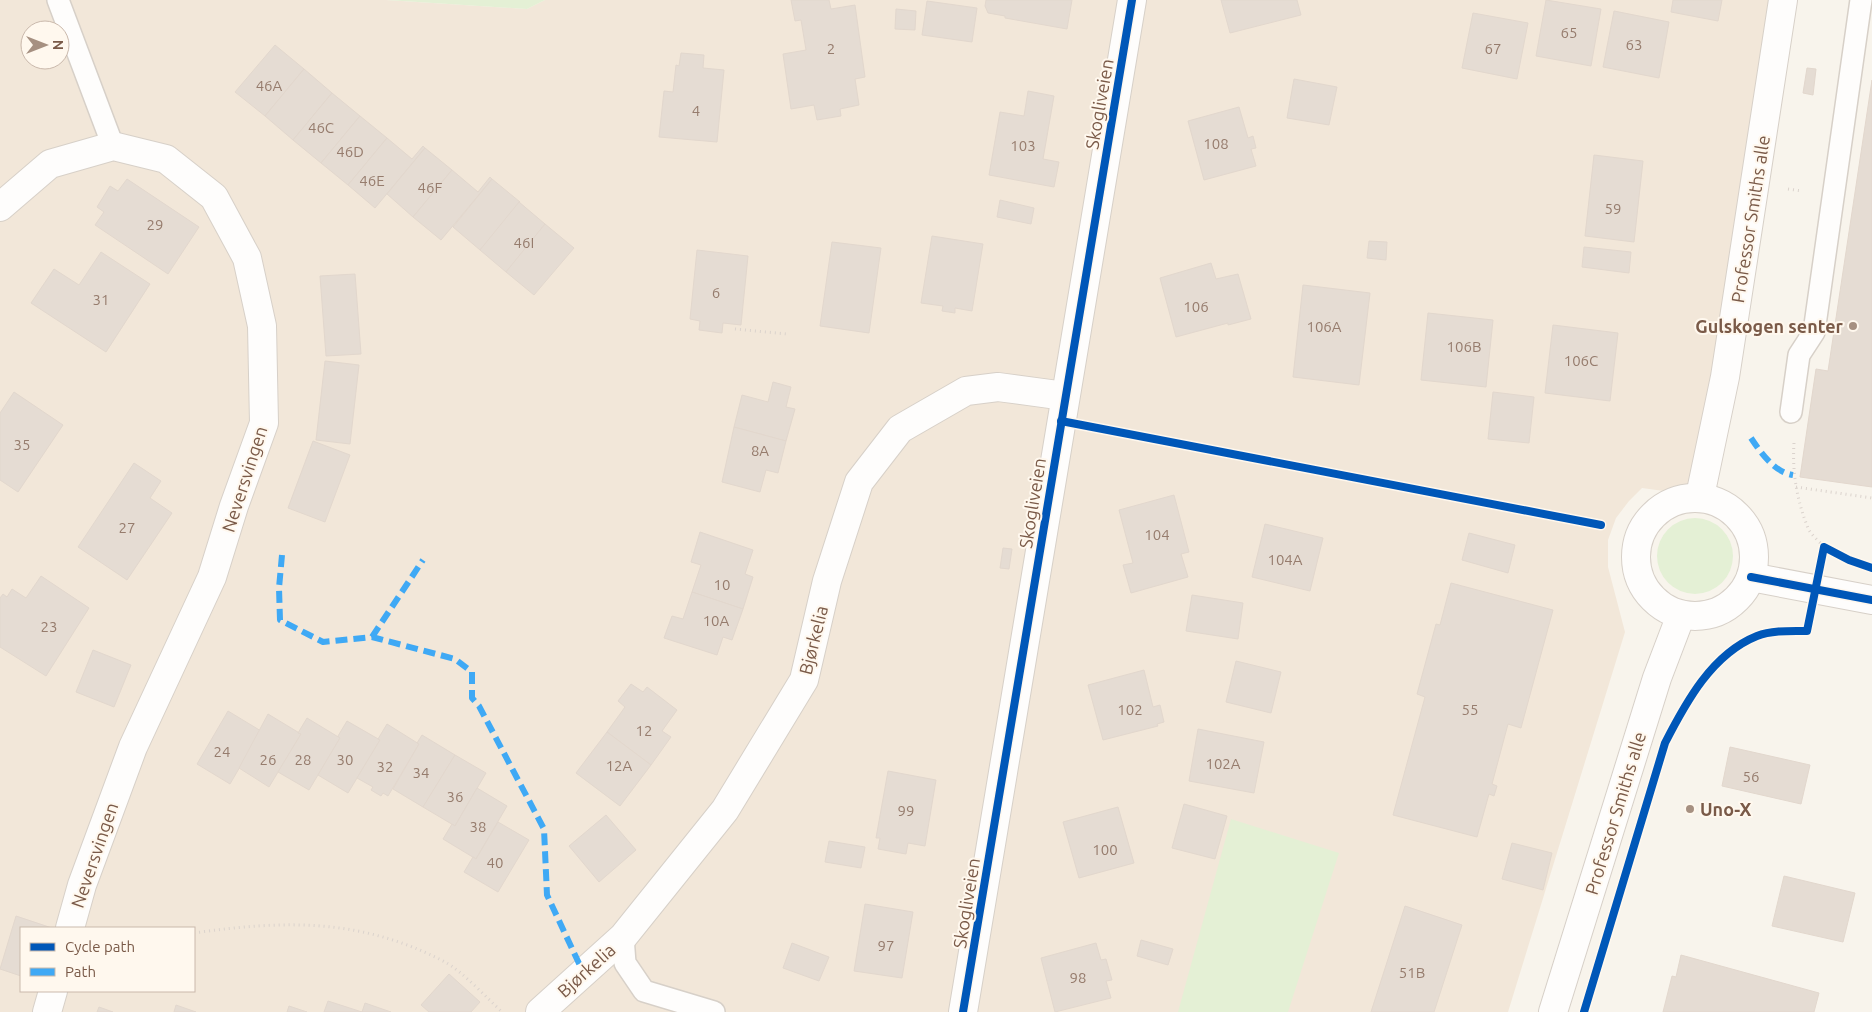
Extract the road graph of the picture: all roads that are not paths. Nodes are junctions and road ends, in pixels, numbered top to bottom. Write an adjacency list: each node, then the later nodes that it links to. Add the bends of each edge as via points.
1 (58, 0): 5 (lane)
2 (1132, 0): 7 (street, Skogliveien)
3 (1783, 0): 9 (street, Professor Smiths alle, via 1727,368)
4 (1861, 0): 8 (lane, via 1814,332 1800,355)
5 (113, 146): 6 (street, Neversvingen, via 50,164); 13 (street, Neversvingen, via 166,159 214,197 247,258 262,326 264,423 212,577 133,747 82,885)
6 (0, 207)
7 (1065, 396): 14 (street, Bjørkelia, via 998,387 966,391 900,429 859,482 828,581 804,680 725,810); 19 (street, Skogliveien)
8 (1791, 412)
9 (1700, 496): 10 (street, via 1734,512 1745,526 1752,542 1754,560); 12 (street, via 1665,506 1650,518 1640,534 1636,554 1638,575 1648,593 1663,607)
10 (1751, 577): 11 (street); 12 (street, via 1731,605 1707,615)
11 (1872, 600)
12 (1682, 615): 20 (street, Professor Smiths alle, via 1657,678)
13 (70, 927)
14 (623, 937): 17 (street, Bjørkelia); 18 (lane, via 625,963 644,991)
15 (53, 992): 16 (street)
16 (47, 1012)
17 (540, 1012)
18 (714, 1012)
19 (963, 1012)
20 (1553, 1012)

